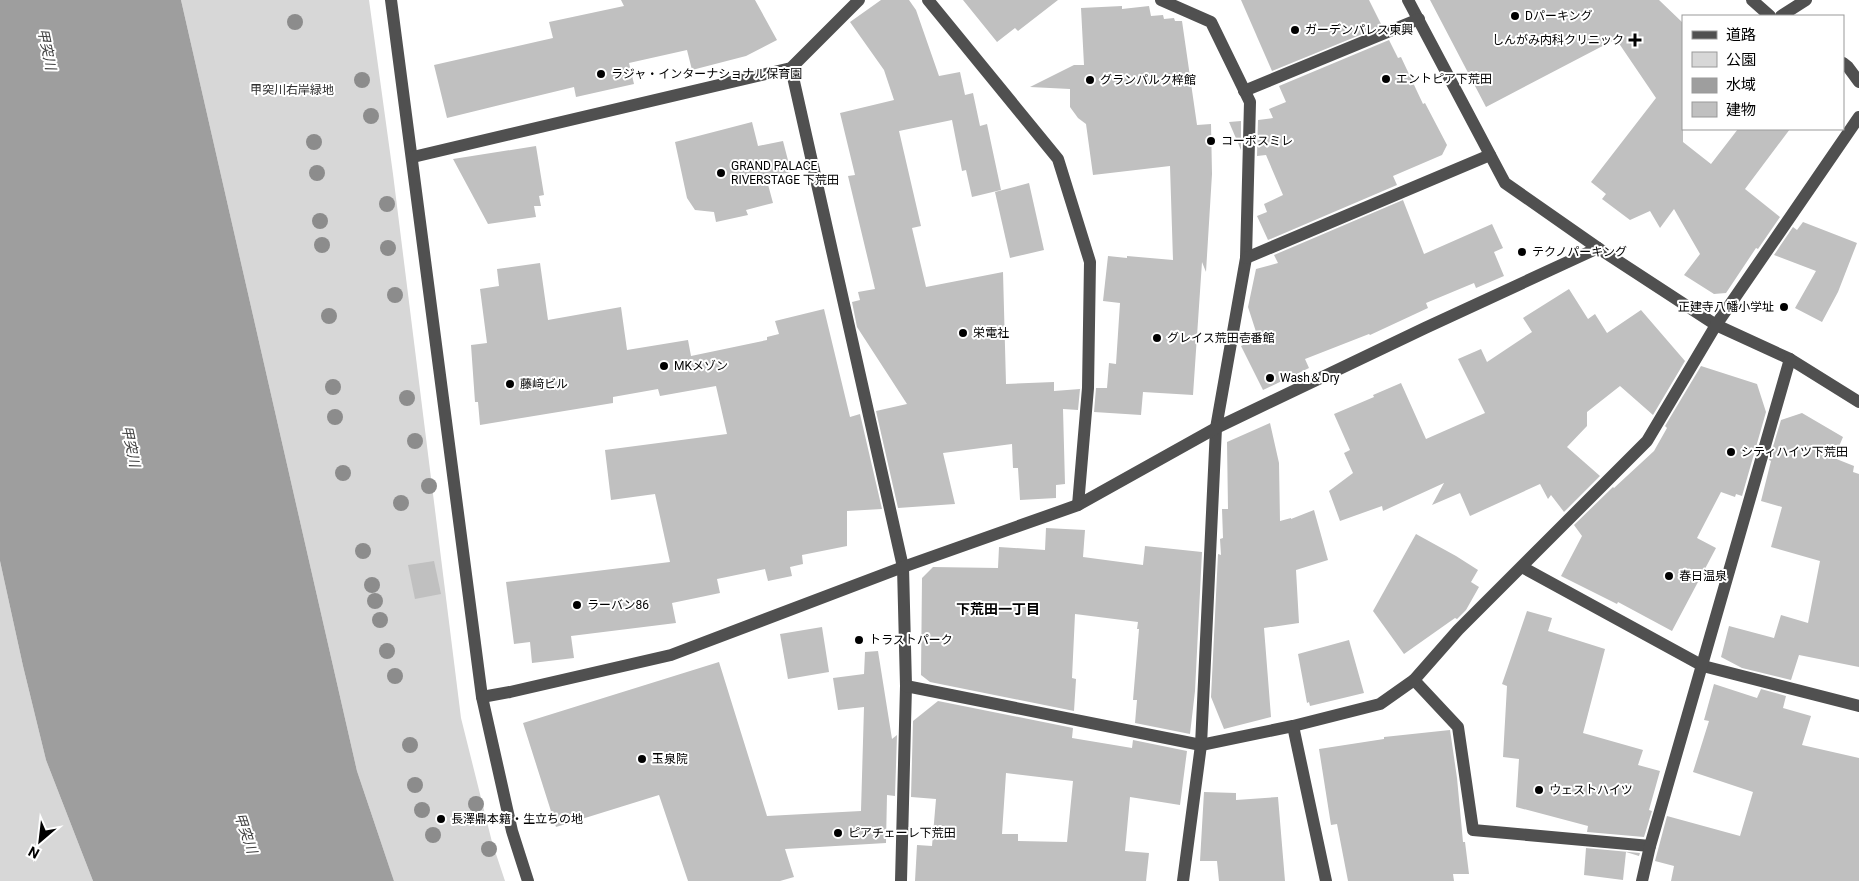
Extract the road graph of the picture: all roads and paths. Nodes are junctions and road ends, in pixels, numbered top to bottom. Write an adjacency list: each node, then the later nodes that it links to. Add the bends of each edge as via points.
1 (391, 0): 17 (street)
2 (859, 0): 12 (street)
3 (928, 0): 24 (street, via 1058,159 1090,262 1088,388)
4 (1162, 0): 14 (street, via 1211,22)
5 (1752, 0): 8 (street)
6 (1806, 0): 9 (street)
7 (1412, 2): 10 (street)
8 (1769, 15)
9 (1783, 15)
10 (1419, 19): 14 (street); 16 (street)
11 (1850, 66): 13 (street)
12 (791, 68): 17 (street); 25 (street)
13 (1859, 82)
14 (1244, 90): 19 (street, via 1250,102)
15 (1859, 117): 20 (street)
16 (1490, 155): 18 (street, via 1505,183); 19 (street)
17 (413, 157): 30 (street)
18 (1598, 248): 20 (street); 23 (street)
19 (1246, 258): 23 (street)
20 (1716, 325): 21 (street); 26 (street, via 1647,441)
21 (1790, 360): 22 (street); 27 (street)
22 (1859, 402)
23 (1216, 428): 24 (street); 33 (street)
24 (1078, 505): 25 (street)
25 (903, 567): 29 (street); 30 (street, via 671,655)
26 (1522, 567): 27 (street); 28 (street, via 1458,630)
27 (1703, 666): 31 (street); 34 (street)
28 (1414, 680): 32 (street, via 1380,704); 34 (street, via 1458,727 1472,830)
29 (906, 686): 33 (street); 36 (street)
30 (482, 697): 35 (street, via 512,831)
31 (1859, 706)
32 (1293, 726): 33 (street); 38 (street)
33 (1201, 745): 37 (street)
34 (1650, 846): 39 (street)
35 (528, 881)
36 (902, 881)
37 (1183, 881)
38 (1326, 881)
39 (1642, 881)

